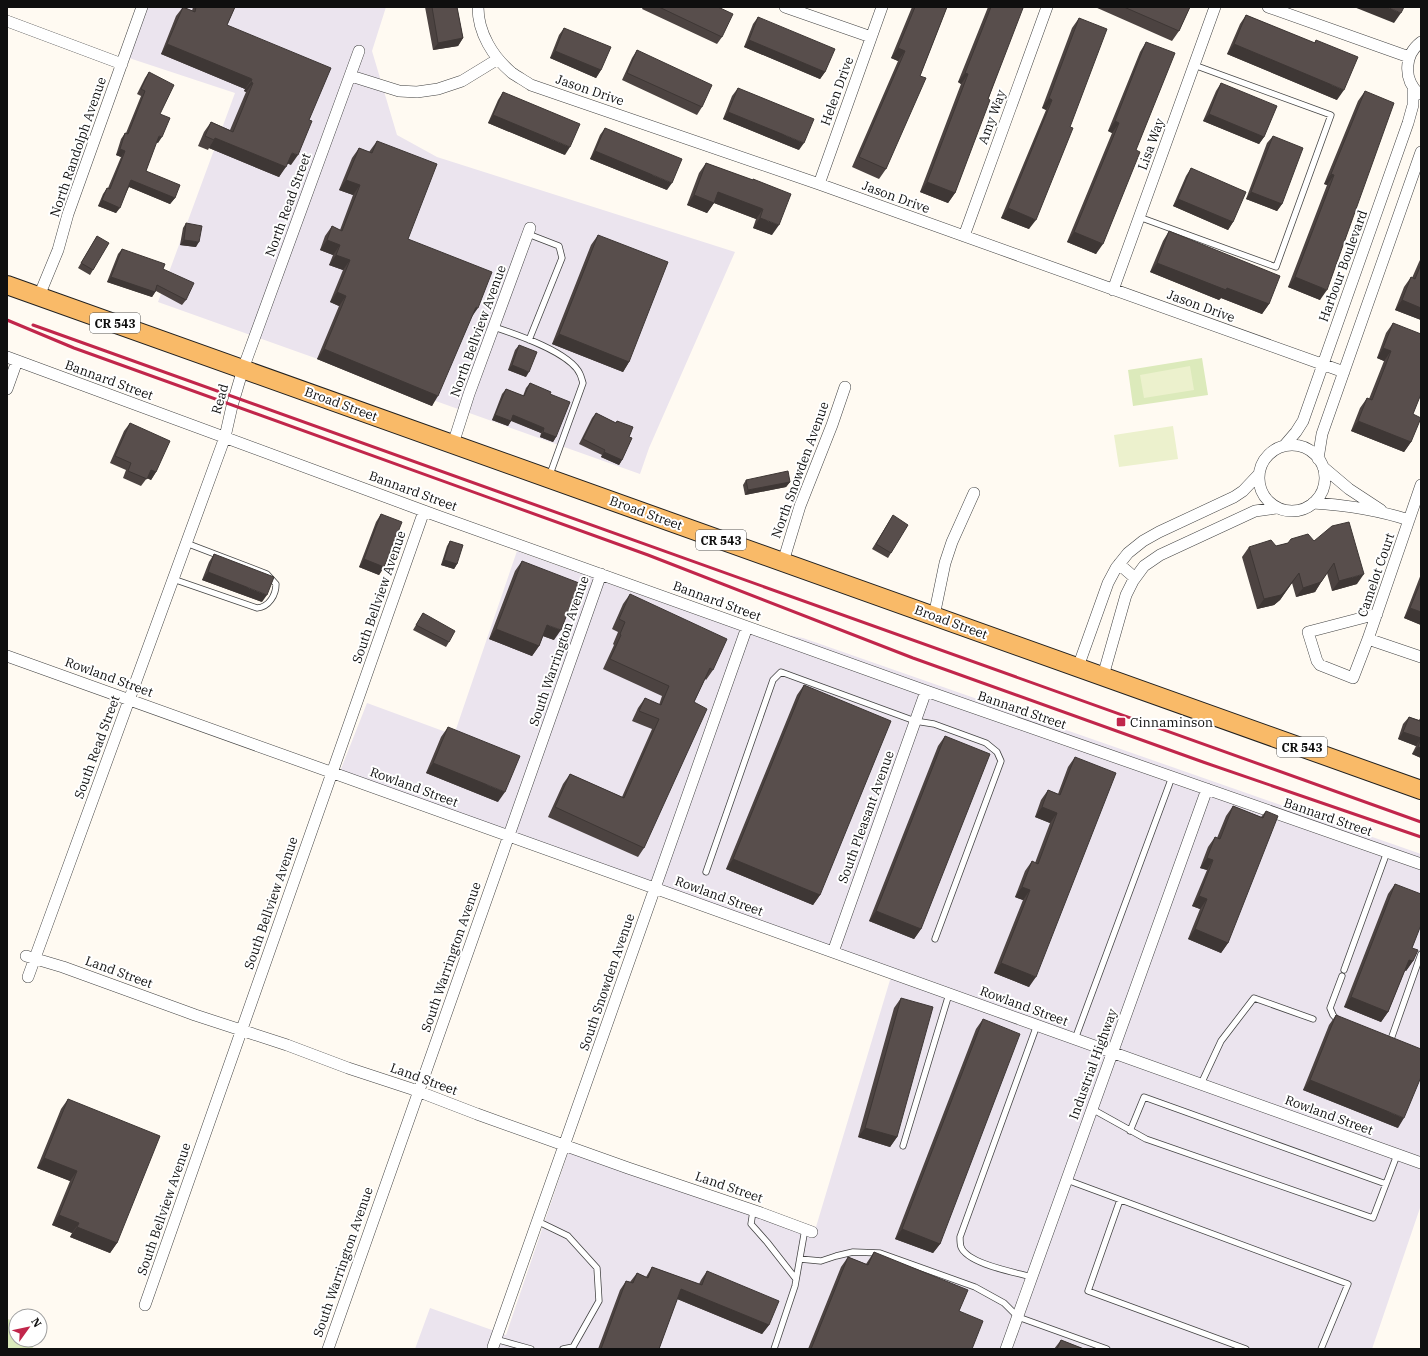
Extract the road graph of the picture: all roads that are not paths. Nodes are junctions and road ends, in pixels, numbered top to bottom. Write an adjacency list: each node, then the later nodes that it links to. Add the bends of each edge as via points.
1 (142, 7): 15 (street, North Randolph Avenue)
2 (478, 7): 14 (street, Jason Drive, via 486,41)
3 (785, 7): 10 (street)
4 (882, 7): 10 (street, Helen Drive)
5 (1047, 7): 23 (street, Amy Way)
6 (1215, 7): 16 (street, Lisa Way)
7 (1268, 7): 8 (street)
8 (1285, 10): 13 (street)
9 (7, 21): 15 (street)
10 (871, 37): 20 (street, Helen Drive)
11 (1421, 42): 13 (street)
12 (359, 51): 17 (street, North Read Street)
13 (1409, 57): 18 (street, Harbour Boulevard, via 1408,79)
14 (498, 59): 17 (street, via 462,81 438,89 417,92 399,91); 20 (street, Jason Drive, via 513,74 531,84)
15 (122, 64): 26 (street, North Randolph Avenue)
16 (1194, 65): 21 (street, Lisa Way); 21 (lane, via 1331,115 1329,123 1276,267)
17 (351, 76): 31 (street, North Read Street)
18 (1417, 92): 30 (street, Harbour Boulevard)
19 (1421, 152): 32 (street)
20 (819, 184): 23 (street, Jason Drive)
21 (1139, 217): 25 (street, Lisa Way)
22 (529, 231): 27 (street, North Bellview Avenue); 28 (lane, via 559,246 562,258)
23 (964, 236): 25 (street, Jason Drive)
24 (7, 285): 26 (main road, Broad Street / CR 543)
25 (1113, 290): 30 (street, Jason Drive)
26 (40, 296): 31 (main road, Broad Street / CR 543)
27 (494, 327): 28 (lane); 36 (street, North Bellview Avenue)
28 (529, 340): 40 (lane, via 570,362 580,373 583,383)
29 (12, 359): 34 (street); 35 (street, Bannard Street)
30 (1322, 365): 32 (street, Jason Drive); 37 (street, Harbour Boulevard, via 1303,421)
31 (243, 369): 35 (street, Read); 36 (main road, Broad Street / CR 543)
32 (1344, 372): 38 (street, via 1322,434)
33 (845, 387): 49 (street, North Snowden Avenue, via 800,506)
34 (7, 390)
35 (224, 437): 45 (street, Bannard Street); 48 (street, South Read Street)
36 (453, 444): 40 (main road, Broad Street / CR 543)
37 (1284, 446): 38 (street, via 1307,449); 39 (street, Harbour Boulevard, via 1273,450 1264,460)
38 (1321, 463): 43 (street, via 1325,476 1323,489); 46 (street, Camelot Court, via 1349,489)
39 (1259, 474): 44 (street, via 1259,486 1264,497); 50 (street, Harbour Boulevard, via 1234,497 1143,541)
40 (549, 478): 49 (main road, Broad Street / CR 543)
41 (1421, 485): 47 (street, Camelot Court)
42 (974, 493): 55 (street, via 945,562)
43 (1313, 503): 44 (street, via 1305,508 1290,511); 46 (street, Camelot Court, via 1336,504)
44 (1276, 508): 52 (street, via 1255,511 1160,555 1144,566)
45 (424, 510): 51 (street, Bannard Street); 65 (street, South Bellview Avenue)
46 (1385, 513): 47 (street, Camelot Court)
47 (1409, 520): 54 (street, Camelot Court)
48 (186, 543): 53 (street, South Read Street); 53 (lane, via 267,574 276,584 276,589 269,604 258,608)
49 (783, 562): 55 (main road, Broad Street / CR 543)
50 (1119, 564): 52 (street); 60 (street, Harbour Boulevard, via 1108,583)
51 (601, 574): 56 (street, Bannard Street); 69 (street, South Warrington Avenue)
52 (1135, 578): 61 (street, via 1126,595)
53 (173, 579): 63 (street, South Read Street)
54 (1377, 614): 57 (street, Camelot Court); 57 (street, Camelot Court, via 1308,632 1320,665 1353,678)
55 (934, 616): 60 (main road, Broad Street / CR 543)
56 (747, 627): 62 (street, Bannard Street); 73 (street, South Snowden Avenue)
57 (1368, 639): 59 (street)
58 (7, 656): 63 (street, Rowland Street)
59 (1421, 657)
60 (1078, 667): 61 (main road, Broad Street / CR 543)
61 (1103, 676): 68 (main road, Broad Street / CR 543)
62 (926, 691): 64 (street, South Pleasant Avenue); 66 (street, Bannard Street)
63 (129, 700): 65 (street, Rowland Street); 77 (street, South Read Street)
64 (915, 721): 72 (lane, via 781,672 773,680); 74 (lane, via 934,724 986,743 997,752 1001,761); 75 (street, South Pleasant Avenue)
65 (332, 772): 69 (street, Rowland Street); 85 (street, South Bellview Avenue)
66 (1172, 777): 67 (street, Bannard Street); 86 (lane)
67 (1207, 789): 70 (street, Bannard Street); 90 (street, Industrial Highway)
68 (1421, 790)
69 (509, 836): 73 (street, Rowland Street); 92 (street, South Warrington Avenue)
70 (1387, 852): 71 (street, Bannard Street); 78 (lane)
71 (1421, 864)
72 (706, 872)
73 (654, 888): 75 (street, Rowland Street); 95 (street, South Snowden Avenue)
74 (936, 939)
75 (833, 952): 81 (street, Rowland Street)
76 (1421, 954): 88 (lane)
77 (31, 957): 80 (street, South Read Street); 85 (street, Land Street)
78 (1344, 970)
79 (1342, 976): 84 (lane, via 1330,1008 1341,1024)
80 (28, 977)
81 (949, 994): 83 (street, Rowland Street); 96 (lane)
82 (1313, 1019): 91 (lane, via 1254,998 1221,1041)
83 (1037, 1025): 86 (street, Rowland Street); 106 (lane, via 960,1237 960,1246 977,1262)
84 (1347, 1027)
85 (241, 1030): 92 (street, Land Street); 108 (street, South Bellview Avenue)
86 (1074, 1039): 90 (street, Rowland Street)
87 (1383, 1040): 88 (lane)
88 (1390, 1042): 89 (lane)
89 (1396, 1044)
90 (1113, 1053): 91 (street, Rowland Street); 93 (street, Industrial Highway)
91 (1201, 1084): 97 (street, Rowland Street)
92 (419, 1091): 95 (street, Land Street); 111 (street, South Warrington Avenue)
93 (1092, 1109): 94 (lane); 99 (street, Industrial Highway)
94 (1130, 1130): 100 (lane, via 1144,1097); 100 (lane, via 1146,1139 1373,1218)
95 (564, 1144): 102 (street, Land Street); 103 (street, South Snowden Avenue)
96 (903, 1146)
97 (1397, 1155): 98 (street, Rowland Street); 100 (lane)
98 (1421, 1163)
99 (1067, 1180): 101 (lane); 106 (street, Industrial Highway)
100 (1386, 1184)
101 (1120, 1200): 117 (lane, via 1088,1291); 118 (lane, via 1348,1284)
102 (753, 1210): 104 (street, Land Street); 107 (lane, via 751,1224)
103 (537, 1221): 110 (street, South Snowden Avenue); 113 (lane, via 568,1236 597,1268 599,1300 573,1347)
104 (808, 1231): 105 (lane)
105 (800, 1259): 107 (lane); 109 (lane, via 821,1261 853,1252 880,1253 975,1287 1004,1303)
106 (1032, 1277): 109 (street, Industrial Highway)
107 (796, 1279): 114 (lane)
108 (145, 1305)
109 (1018, 1316): 115 (street, Industrial Highway); 116 (lane)
110 (494, 1343): 112 (lane)
111 (328, 1349)
112 (531, 1349)
113 (563, 1349)
114 (774, 1349)
115 (1006, 1349)
116 (1107, 1349)
117 (1246, 1349)
118 (1322, 1349)

